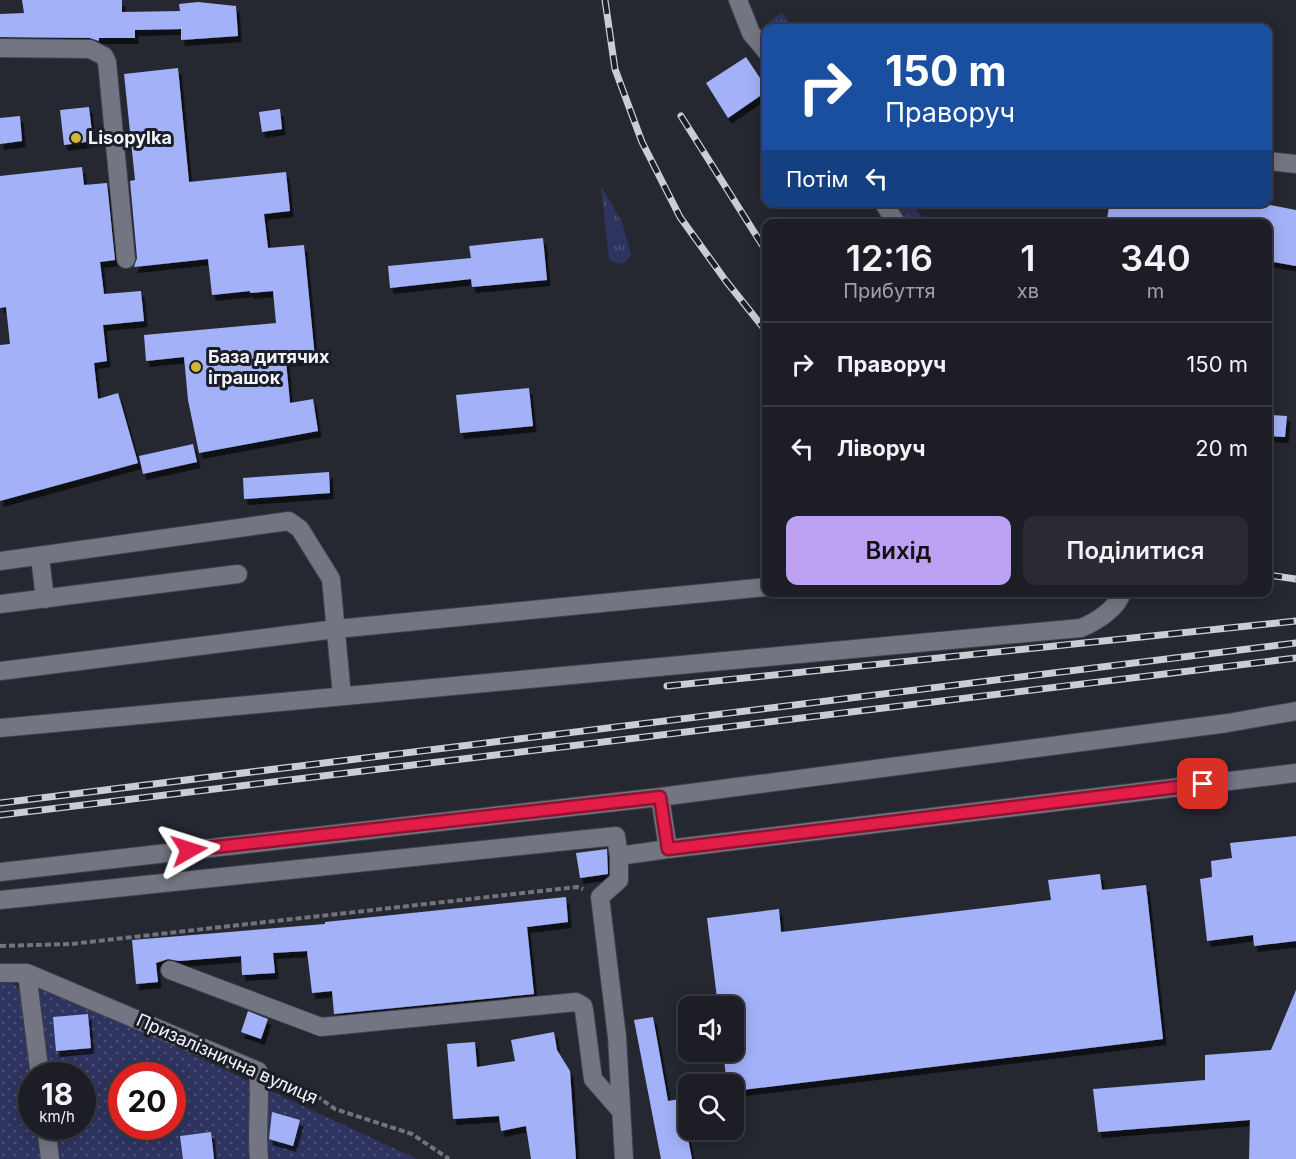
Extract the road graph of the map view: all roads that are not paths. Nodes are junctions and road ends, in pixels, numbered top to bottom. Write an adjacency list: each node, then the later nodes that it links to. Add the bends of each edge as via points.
1 (738, 0): 2 (street, via 751,33)
2 (762, 46)
3 (0, 48): 6 (street, via 90,50 104,56)
4 (1272, 161): 5 (street)
5 (1296, 164)
6 (126, 259)
7 (40, 557): 8 (street); 12 (street); 14 (street, via 289,521 300,529 331,579)
8 (0, 561)
9 (238, 574): 12 (street)
10 (762, 587): 14 (street)
11 (1120, 597): 16 (street, via 1091,624 1081,627)
12 (45, 599): 13 (street)
13 (0, 604)
14 (336, 629): 15 (street); 16 (street)
15 (0, 671)
16 (342, 696): 18 (street)
17 (1296, 711): 20 (street)
18 (0, 728)
19 (1296, 773): 21 (street)
20 (660, 797): 21 (street); 23 (street)
21 (668, 849): 22 (street)
22 (619, 856): 24 (street, via 616,836); 29 (street, via 619,880 600,897 617,1037)
23 (0, 872)
24 (0, 900)
25 (171, 970): 29 (street, via 321,1027 576,1002 584,1010 593,1078)
26 (0, 973): 27 (street, Призалізнична вулиця)
27 (27, 973): 28 (street); 32 (street, Призалізнична вулиця, via 258,1071)
28 (38, 1062)
29 (621, 1111): 33 (street)
30 (48, 1140): 31 (street)
31 (50, 1159)
32 (259, 1159)
33 (624, 1159)

